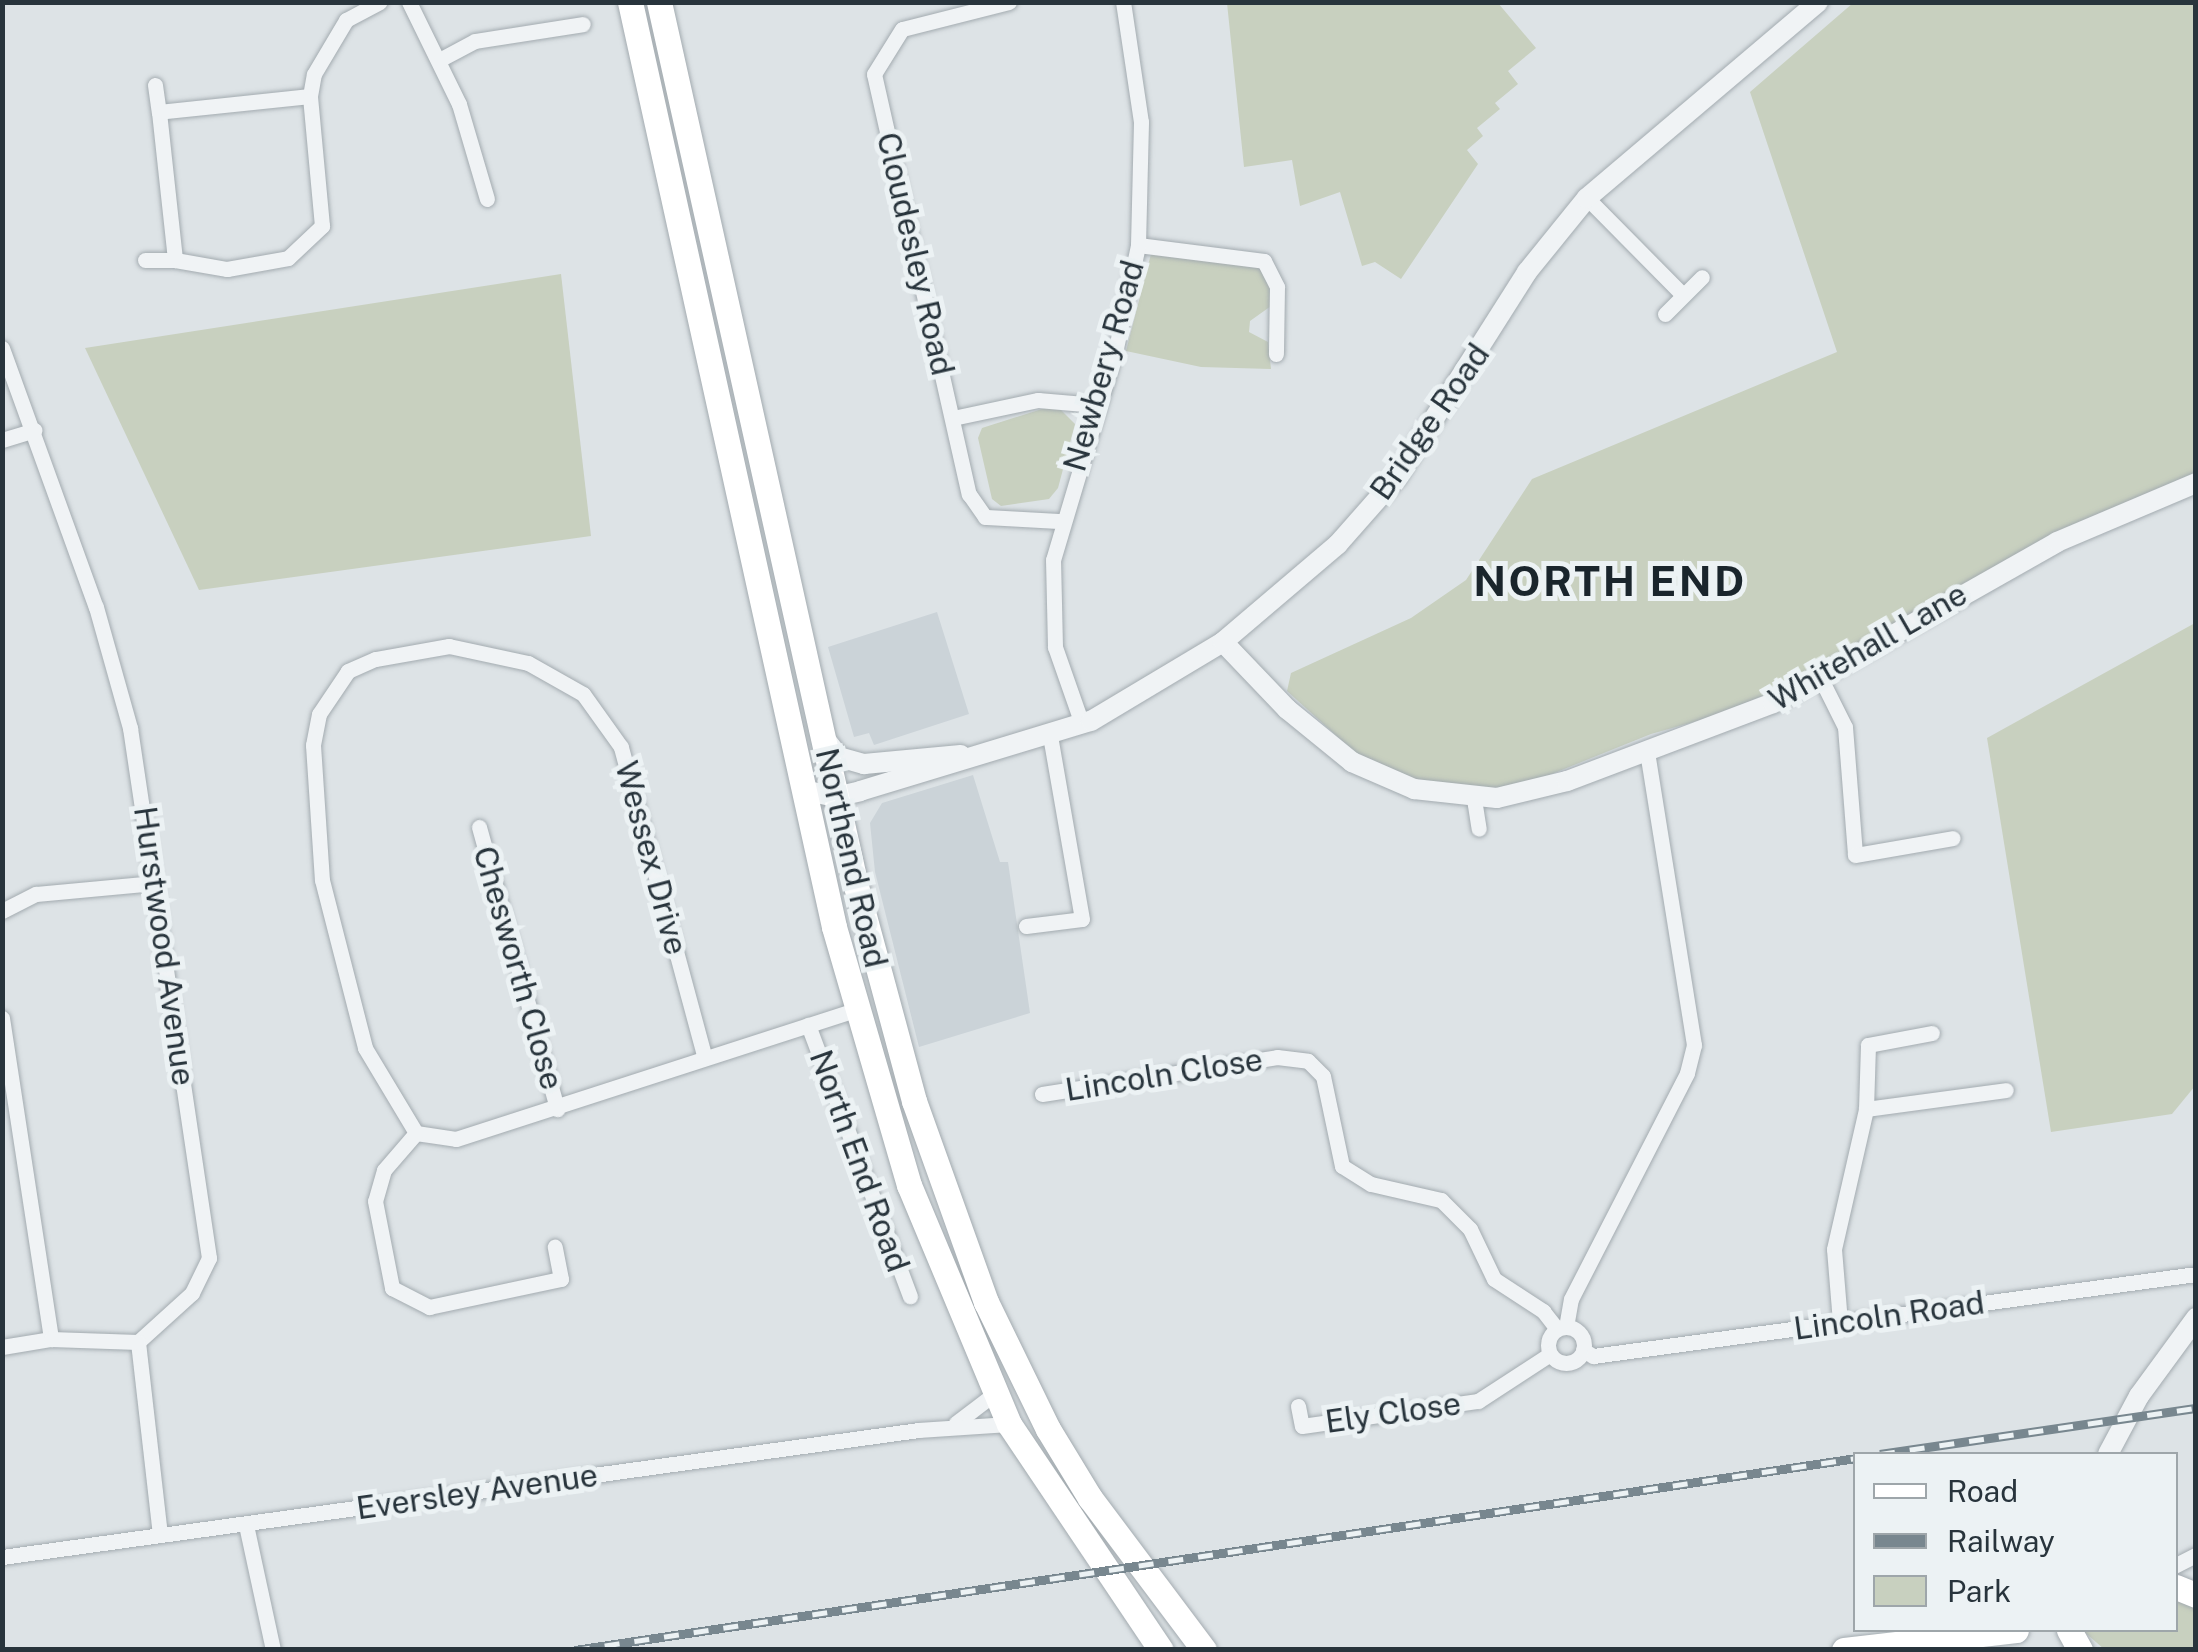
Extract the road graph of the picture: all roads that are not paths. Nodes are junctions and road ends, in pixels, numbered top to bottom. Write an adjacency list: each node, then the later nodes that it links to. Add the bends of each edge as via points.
1 (380, 2): 11 (street, via 346,20 332,37)
2 (410, 2): 9 (street)
3 (630, 2): 36 (main road, Northend Road)
4 (659, 2): 32 (main road, Northend Road)
5 (1010, 2): 24 (street, Cloudesley Road, via 902,28 874,74)
6 (1123, 2): 15 (street, Newbery Road, via 1141,122)
7 (1818, 2): 13 (street, Bridge Road)
8 (583, 24): 9 (street, via 475,41)
9 (442, 59): 14 (street)
10 (155, 84): 12 (street)
11 (310, 96): 12 (street); 17 (street, via 322,226 288,258 226,268)
12 (159, 112): 17 (street)
13 (1586, 198): 19 (street); 29 (street, Bridge Road, via 1526,272 1397,477 1338,544)
14 (487, 199)
15 (1138, 245): 22 (street, via 1264,262 1277,287); 23 (street, Newbery Road)
16 (145, 260): 17 (street)
17 (174, 260)
18 (1702, 277): 19 (street)
19 (1683, 295): 20 (street)
20 (1665, 314)
21 (2, 348): 25 (street, Hurstwood Avenue)
22 (1276, 354)
23 (1096, 406): 24 (street, via 1038,400); 28 (street, Newbery Road)
24 (953, 418): 28 (street, Cloudesley Road, via 975,508 1002,522)
25 (34, 430): 26 (street); 42 (street, Hurstwood Avenue, via 130,728)
26 (2, 440)
27 (2196, 484): 30 (street, Whitehall Lane, via 2057,542)
28 (1060, 521): 31 (street, Newbery Road, via 1051,613 1065,687)
29 (1223, 642): 31 (street, Bridge Road); 38 (street, Whitehall Lane, via 1287,709 1352,762 1414,789)
30 (1820, 679): 34 (street, Whitehall Lane); 41 (street, via 1845,727 1855,855)
31 (1082, 724): 33 (street, Bridge Road)
32 (822, 735): 35 (street, Bridge Road, via 839,757 864,764); 37 (main road, Northend Road)
33 (1050, 735): 35 (street, Bridge Road); 44 (street, via 1082,919)
34 (1646, 751): 38 (street, Whitehall Lane, via 1567,782); 60 (street, via 1694,1046 1687,1074)
35 (978, 754): 37 (street, Bridge Road)
36 (803, 790): 37 (street); 45 (main road, Northend Road)
37 (835, 797): 77 (main road, Northend Road, via 892,1029 986,1302 1090,1498)
38 (1474, 799): 40 (street)
39 (478, 828): 53 (street, Chesworth Close)
40 (1479, 829)
41 (1954, 838)
42 (154, 883): 43 (street, via 36,894); 62 (street, Hurstwood Avenue, via 209,1258 192,1293)
43 (2, 911)
44 (1026, 926)
45 (855, 1010): 47 (street); 66 (main road, Northend Road, via 930,1244)
46 (2, 1018): 61 (street)
47 (808, 1025): 49 (street); 57 (street, North End Road)
48 (1932, 1032): 52 (street, via 1868,1044)
49 (704, 1055): 53 (street); 54 (street, Wessex Drive, via 621,747 583,694 552,673 490,650 449,646 375,659 348,671 319,714 313,745 322,880 365,1048)
50 (2006, 1090): 52 (street)
51 (1042, 1094): 60 (street, Lincoln Close, via 1276,1056 1308,1062 1324,1076 1342,1166 1372,1184 1441,1200 1470,1230 1494,1279)
52 (1866, 1108): 59 (street, via 1834,1249)
53 (557, 1109): 54 (street, via 456,1139)
54 (416, 1133): 55 (street, via 384,1170 375,1201 392,1288 429,1307 561,1279)
55 (555, 1247)
56 (2196, 1274): 59 (street, Lincoln Road)
57 (910, 1297)
58 (2196, 1318): 70 (street, via 2139,1396)
59 (1840, 1322): 64 (street, Lincoln Road, via 1593,1356)
60 (1561, 1328): 64 (street, via 1580,1334); 65 (street, via 1548,1343)
61 (51, 1339): 62 (street); 63 (street)
62 (138, 1342): 72 (street)
63 (2, 1347)
64 (1583, 1350): 65 (street, Lincoln Road, via 1565,1363)
65 (1550, 1354): 67 (street, Ely Close, via 1478,1401 1302,1426)
66 (994, 1394): 68 (main road, Northend Road); 69 (street, Eversley Avenue)
67 (1298, 1406)
68 (1009, 1424): 69 (street, Eversley Avenue); 76 (main road, Northend Road)
69 (952, 1425): 71 (street, Eversley Avenue)
70 (2109, 1452)
71 (246, 1525): 72 (street, Eversley Avenue); 75 (street)
72 (160, 1535): 73 (street, Eversley Avenue)
73 (2, 1558)
74 (1999, 1632): 78 (main road)
75 (273, 1650)
76 (1161, 1650)
77 (1204, 1650)
78 (1844, 1650)

